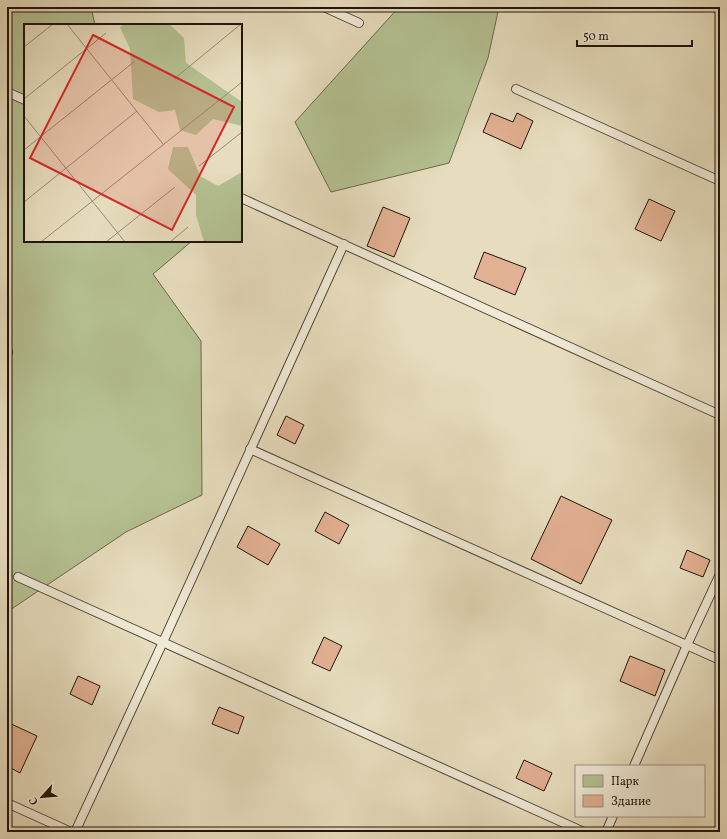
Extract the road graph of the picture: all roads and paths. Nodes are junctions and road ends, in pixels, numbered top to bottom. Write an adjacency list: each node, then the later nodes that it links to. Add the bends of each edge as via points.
1 (324, 7): 2 (lane)
2 (359, 23)
3 (516, 89): 6 (lane)
4 (7, 92): 5 (lane)
5 (24, 100)
6 (720, 181)
7 (242, 198): 8 (lane)
8 (344, 244): 9 (lane); 10 (lane)
9 (720, 415)
10 (250, 449): 13 (lane); 14 (lane)
11 (720, 574): 14 (lane)
12 (18, 577): 13 (lane)
13 (163, 642): 20 (lane); 21 (lane)
14 (687, 645): 15 (lane); 16 (lane)
15 (720, 660)
16 (634, 765)
17 (7, 803): 19 (lane)
18 (613, 817): 22 (lane)
19 (71, 832)
20 (75, 832)
21 (584, 832)
22 (606, 832)

